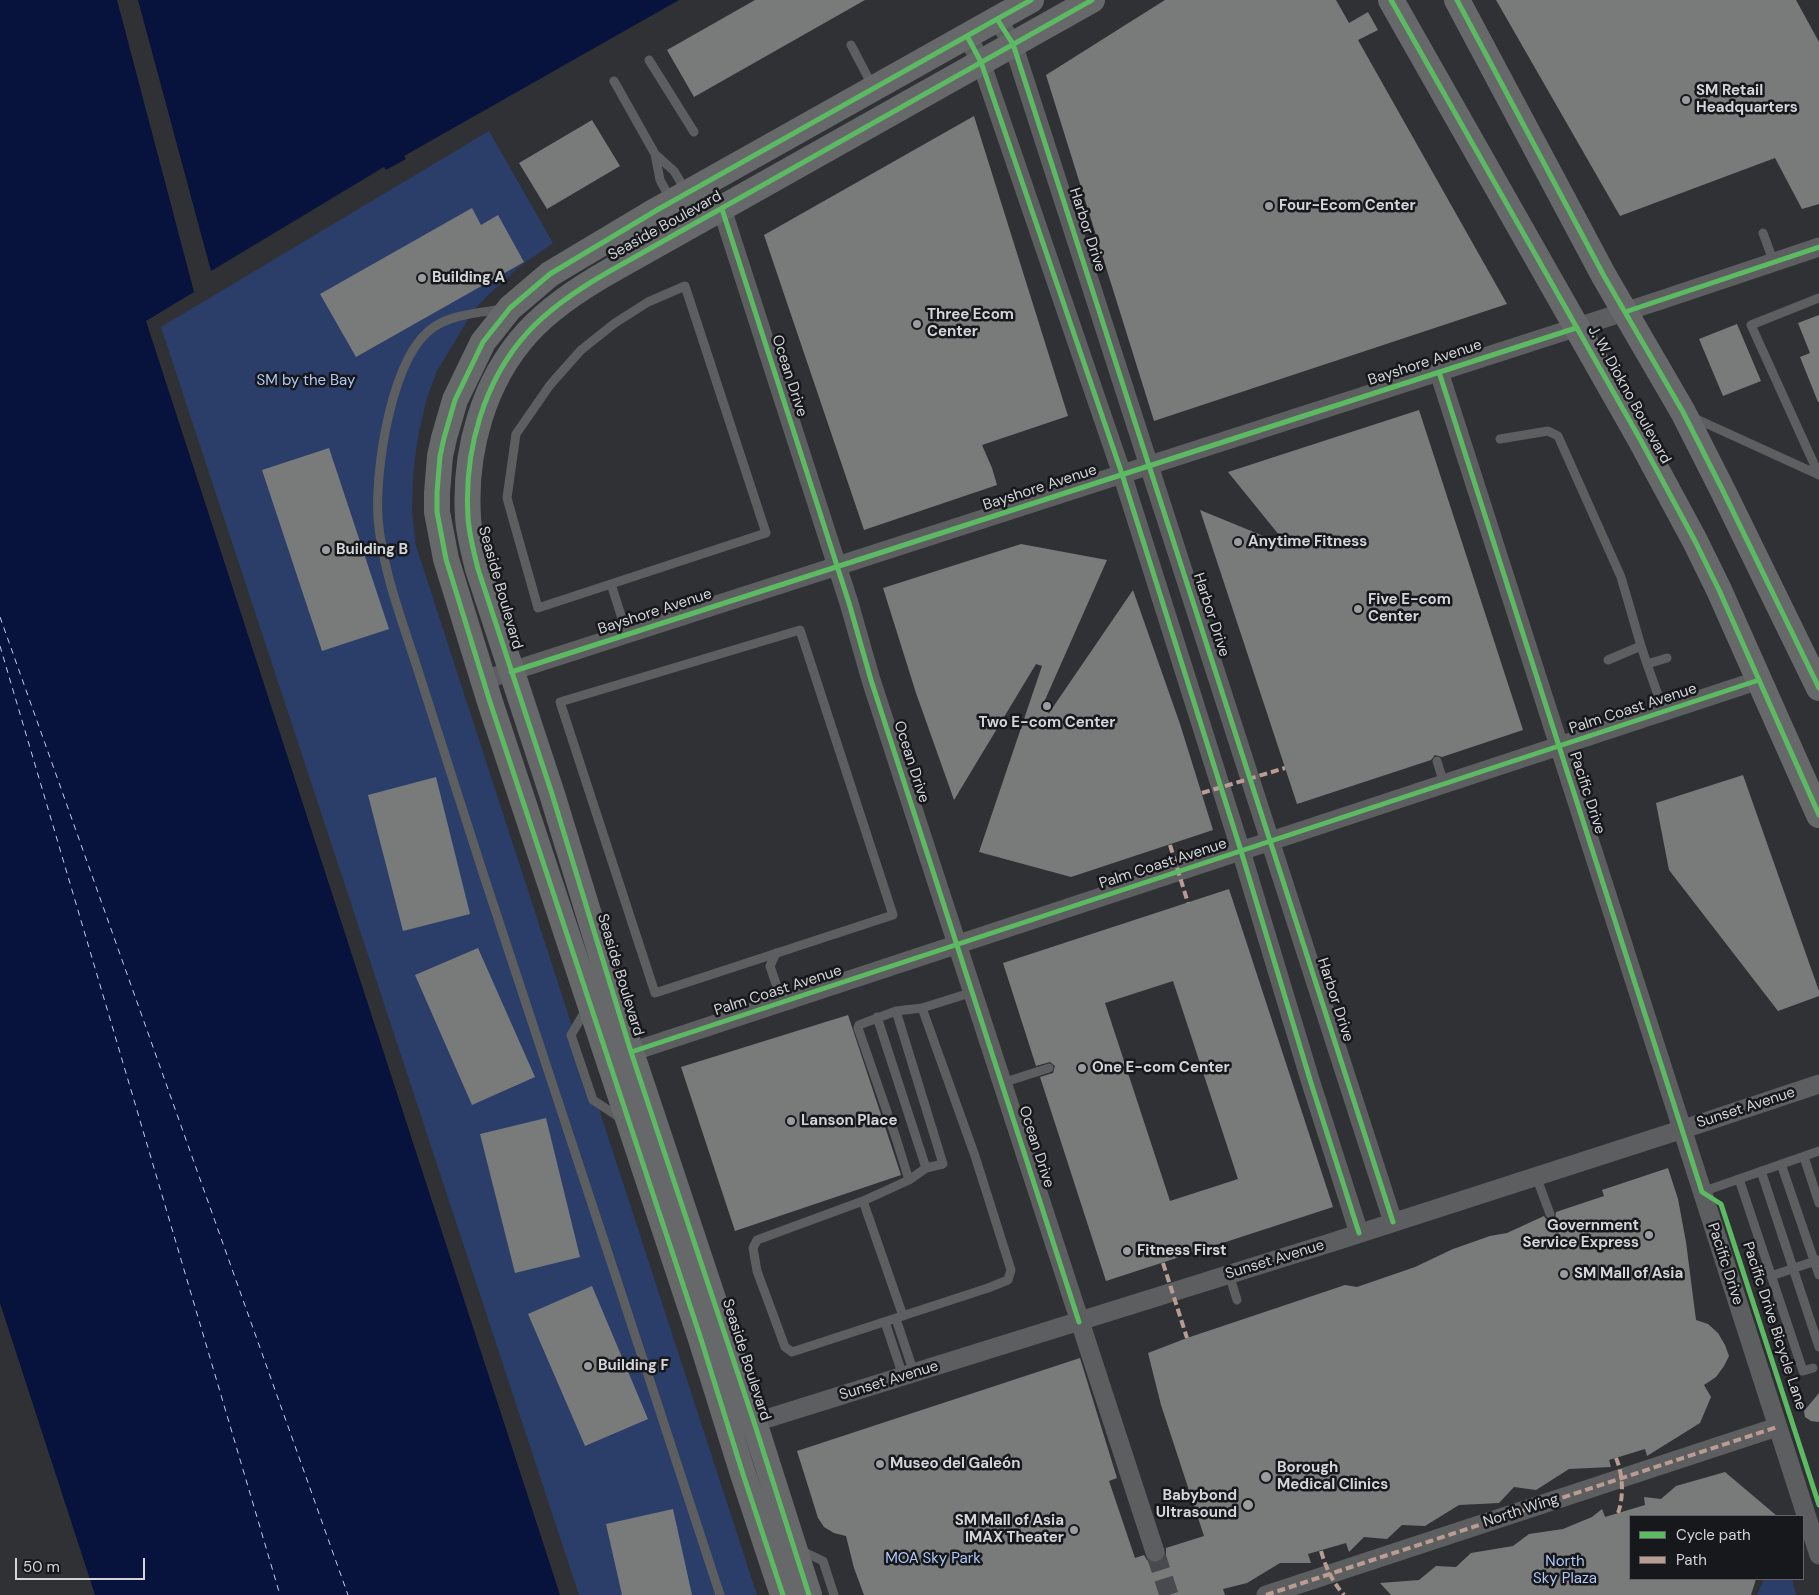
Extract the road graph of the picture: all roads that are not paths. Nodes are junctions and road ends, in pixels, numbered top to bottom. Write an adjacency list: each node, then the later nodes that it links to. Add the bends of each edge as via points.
1 (1031, 0): 5 (street, Seaside Boulevard)
2 (1092, 0): 7 (street, Seaside Boulevard)
3 (1392, 0): 23 (street, J. W. Diokno Boulevard)
4 (1457, 0): 22 (street)
5 (997, 19): 6 (street, Seaside Boulevard); 7 (street, Harbor Drive)
6 (967, 36): 10 (street); 12 (street, Seaside Boulevard)
7 (1013, 44): 10 (street, Seaside Boulevard); 27 (street, Harbor Drive)
8 (851, 45): 12 (lane)
9 (648, 60): 13 (lane)
10 (981, 62): 16 (street, Seaside Boulevard); 28 (street)
11 (614, 80): 14 (lane)
12 (874, 89): 15 (street, Seaside Boulevard)
13 (694, 132)
14 (655, 154): 15 (lane, via 674,171); 15 (lane, via 660,180)
15 (680, 198): 21 (street, Seaside Boulevard, via 550,274)
16 (722, 209): 30 (street, Ocean Drive); 37 (street, Seaside Boulevard, via 592,281 556,305 527,333 490,390 478,423 468,470 468,518 478,569)
17 (1763, 233): 19 (lane)
18 (1819, 247): 19 (street, Bayshore Avenue)
19 (1774, 262): 22 (street, Bayshore Avenue)
20 (1819, 298): 29 (lane, via 1751,325)
21 (510, 308): 38 (street, Seaside Boulevard, via 483,342 463,380 448,420 438,473 437,512 442,545); 92 (lane, via 452,319 434,326 420,339 401,374 382,444 378,483 382,549 449,769)
22 (1625, 312): 23 (street, Bayshore Avenue); 25 (street)
23 (1576, 328): 24 (street, Bayshore Avenue); 39 (street, J. W. Diokno Boulevard, via 1695,541)
24 (1439, 372): 27 (street, Bayshore Avenue); 42 (street, Pacific Drive)
25 (1683, 412): 29 (lane); 40 (street)
26 (1500, 439): 33 (lane, via 1548,431 1558,436 1620,577)
27 (1150, 465): 28 (street, Bayshore Avenue); 46 (street, Harbor Drive)
28 (1122, 474): 30 (street, Bayshore Avenue); 47 (street)
29 (1819, 475)
30 (837, 567): 32 (street, Bayshore Avenue); 48 (street, Ocean Drive)
31 (611, 584): 31 (lane, via 766,533 685,286 648,302 581,350 550,385 516,434 507,498 538,608); 32 (lane)
32 (627, 634): 37 (street, Bayshore Avenue)
33 (1641, 646): 35 (lane); 36 (lane)
34 (1667, 658): 36 (lane)
35 (1608, 660)
36 (1647, 664): 41 (lane)
37 (512, 672): 38 (street, Bayshore Avenue); 55 (street, Seaside Boulevard)
38 (484, 680): 88 (street, Seaside Boulevard)
39 (1759, 680): 41 (street, Palm Coast Avenue); 45 (street, J. W. Diokno Boulevard)
40 (1819, 688)
41 (1664, 712): 42 (street, Palm Coast Avenue)
42 (1558, 746): 44 (street, Palm Coast Avenue); 59 (street, Pacific Drive)
43 (1436, 761): 44 (lane)
44 (1444, 784): 46 (street, Palm Coast Avenue)
45 (1819, 816)
46 (1271, 841): 47 (street, Palm Coast Avenue); 72 (street, Harbor Drive)
47 (1241, 851): 48 (street, Palm Coast Avenue); 73 (street)
48 (957, 945): 50 (street, Ocean Drive); 51 (street, Palm Coast Avenue)
49 (776, 954): 49 (lane, via 893,915 800,630 560,702 655,993); 51 (lane, via 770,966)
50 (973, 992): 52 (lane); 57 (street, Ocean Drive)
51 (782, 1002): 55 (street, Palm Coast Avenue)
52 (922, 1008): 53 (lane); 80 (lane, via 975,1156 1011,1270 1008,1280)
53 (896, 1011): 54 (lane); 63 (lane, via 943,1164)
54 (877, 1017): 63 (lane); 67 (lane, via 861,1022 858,1028)
55 (631, 1052): 86 (street, Seaside Boulevard)
56 (1049, 1068): 57 (lane)
57 (1002, 1083): 82 (street, Ocean Drive)
58 (1819, 1084): 59 (street, Sunset Avenue)
59 (1682, 1130): 65 (street, Sunset Avenue); 68 (street, Pacific Drive)
60 (1819, 1151): 61 (lane)
61 (1804, 1157): 62 (lane); 70 (lane)
62 (1781, 1164): 64 (lane); 74 (lane)
63 (926, 1168): 67 (lane)
64 (1761, 1171): 66 (lane); 75 (lane)
65 (1536, 1176): 71 (lane); 72 (street, Sunset Avenue)
66 (1739, 1179): 68 (lane); 78 (lane)
67 (908, 1180): 69 (lane)
68 (1702, 1192): 87 (street, Pacific Drive)
69 (863, 1201): 80 (lane); 81 (lane, via 757,1240 753,1248 757,1271 785,1347 792,1352)
70 (1819, 1203)
71 (1550, 1214)
72 (1394, 1222): 73 (street, Sunset Avenue)
73 (1359, 1233): 76 (street, Sunset Avenue)
74 (1817, 1261): 75 (lane); 77 (lane)
75 (1794, 1269): 78 (lane); 83 (lane)
76 (1229, 1274): 79 (lane); 82 (street, Sunset Avenue)
77 (1819, 1275)
78 (1771, 1276): 84 (lane, via 1803,1371)
79 (1237, 1300)
80 (899, 1318): 81 (lane); 85 (lane)
81 (885, 1322): 85 (lane)
82 (1079, 1322): 85 (street, Sunset Avenue); 90 (street, Ocean Drive)
83 (1819, 1347)
84 (1813, 1368)
85 (909, 1374): 86 (street, Sunset Avenue)
86 (754, 1422): 88 (street, Sunset Avenue); 89 (street, Seaside Boulevard)
87 (1777, 1428): 91 (street, Pacific Drive); 96 (street, North Wing)
88 (730, 1430): 93 (street, Seaside Boulevard)
89 (793, 1547): 94 (street, Seaside Boulevard); 95 (lane, via 823,1561)
90 (1155, 1552)
91 (1819, 1555)
92 (720, 1595)
93 (783, 1595)
94 (809, 1595)
95 (834, 1595)
96 (1266, 1595)

